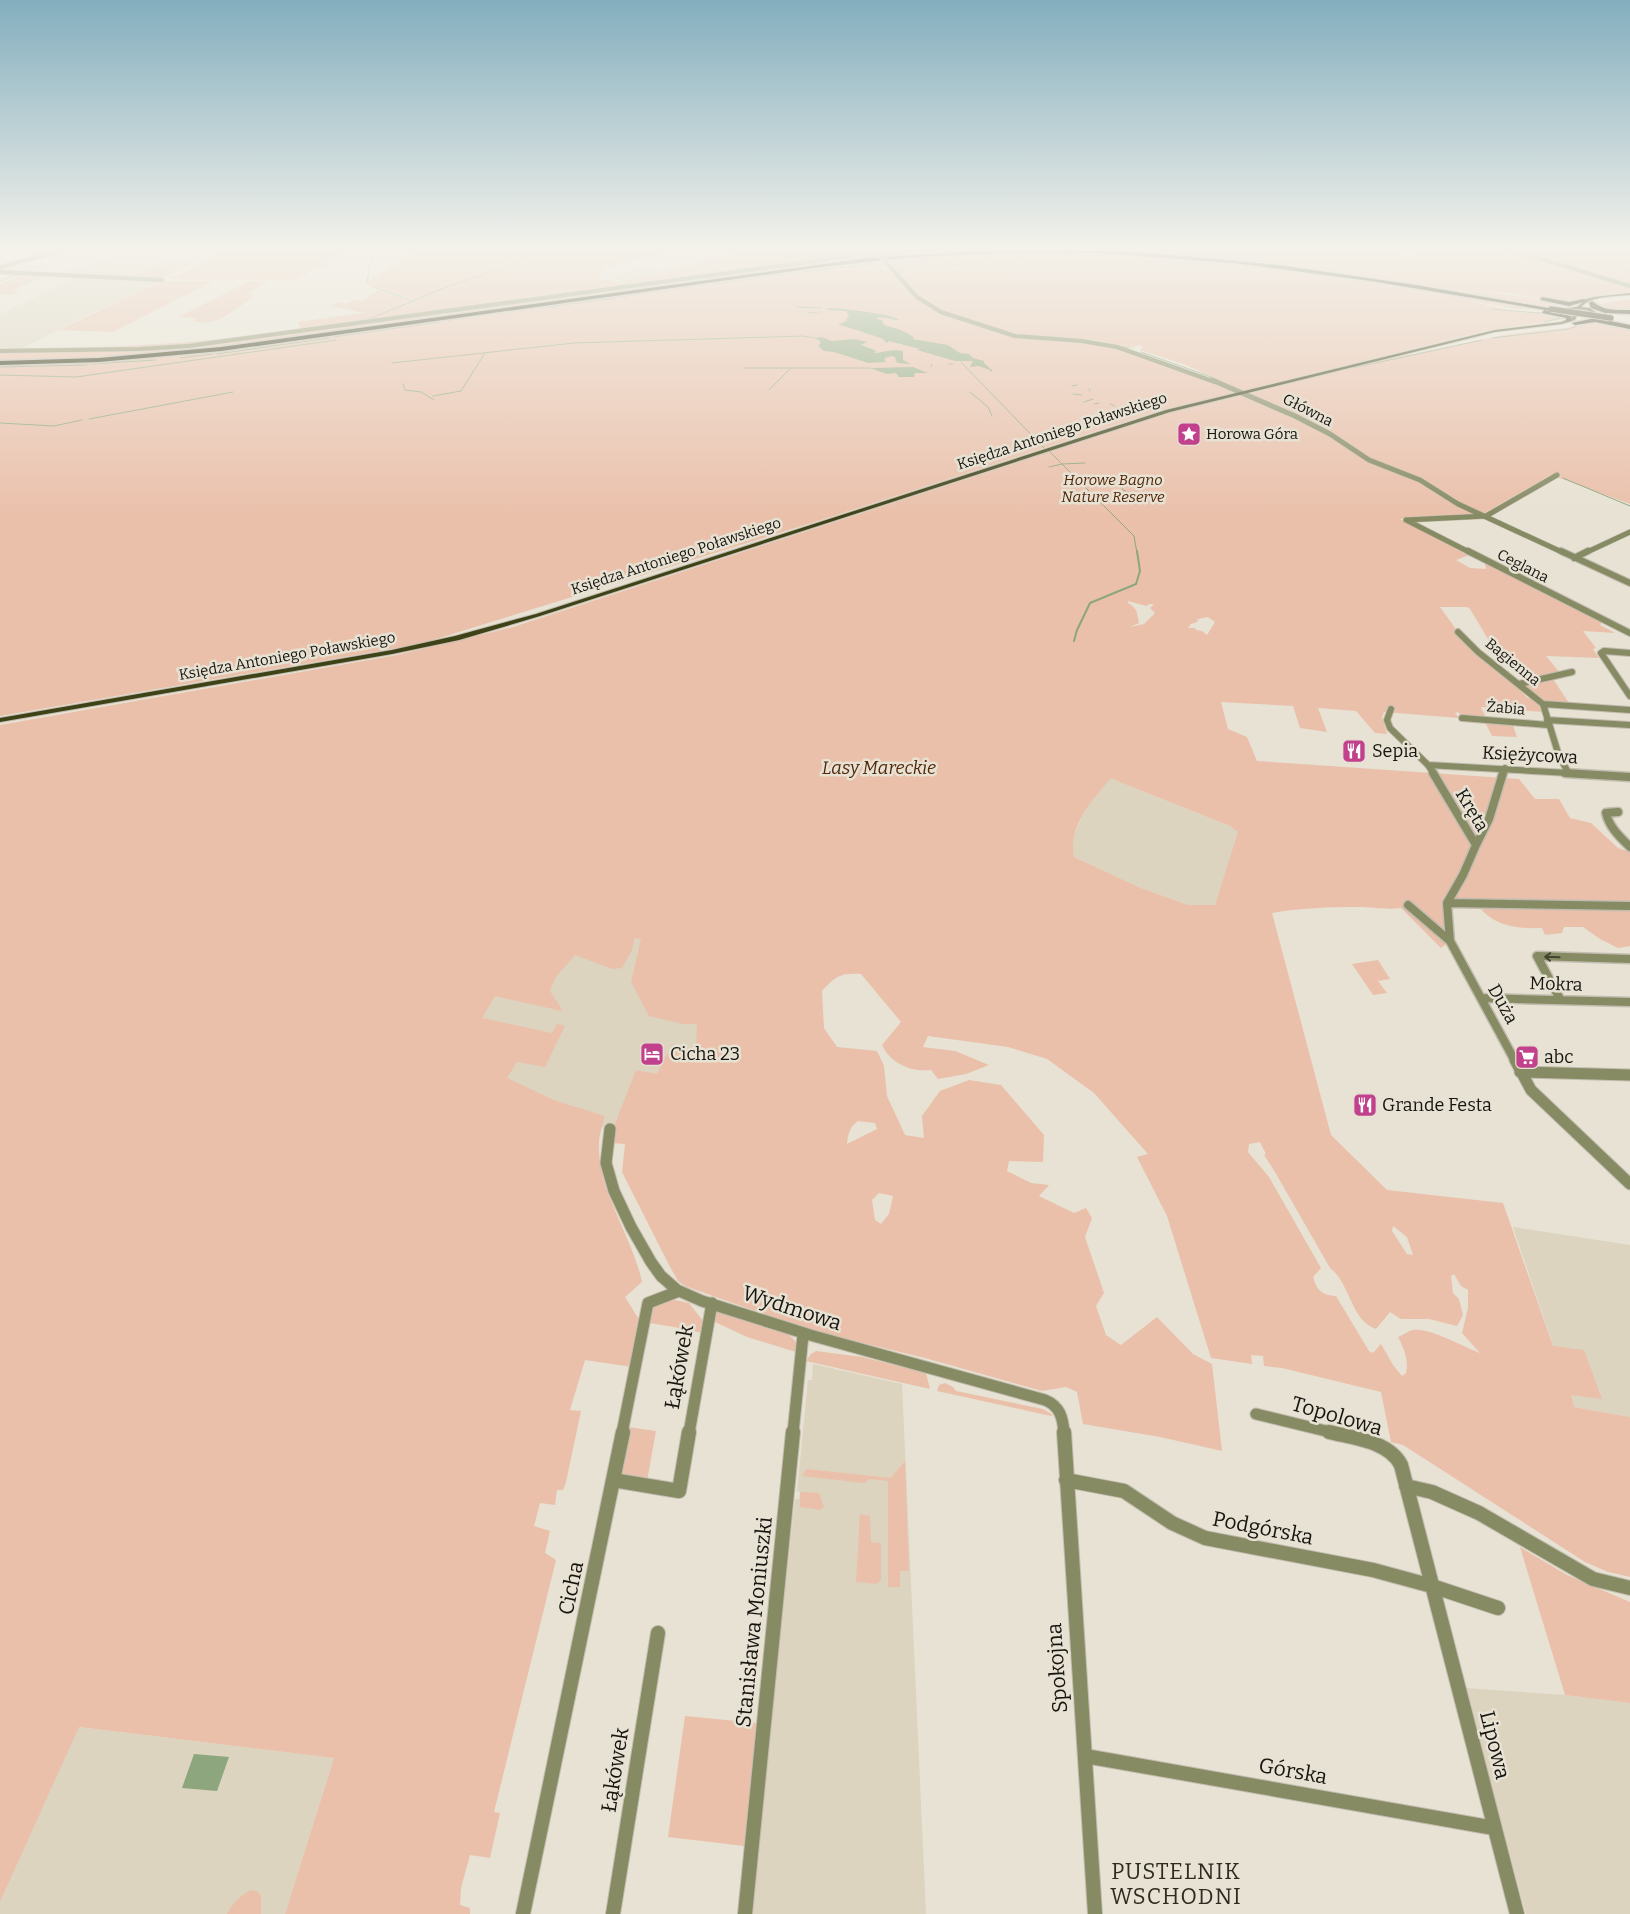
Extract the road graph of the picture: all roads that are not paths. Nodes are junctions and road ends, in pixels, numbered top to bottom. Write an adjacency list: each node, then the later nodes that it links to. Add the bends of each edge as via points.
1 (244, 338): 7 (street, via 140,349)
2 (281, 338): 9 (highway)
3 (306, 338): 9 (highway)
4 (1046, 338): 13 (street, Główna, bridge, via 1117,347 1182,368)
5 (1464, 338): 12 (main road, Księdza Antoniego Poławskiego)
6 (1479, 338): 12 (main road, Księdza Antoniego Poławskiego)
7 (0, 351)
8 (163, 353): 9 (highway); 10 (highway); 11 (highway, via 80,361)
9 (173, 353)
10 (0, 358)
11 (0, 363)
12 (1349, 366): 13 (main road, Księdza Antoniego Poławskiego)
13 (1241, 393): 15 (street, Główna, via 1323,430 1369,460 1420,480 1452,501); 32 (main road, Księdza Antoniego Poławskiego, via 1141,419 547,612 456,638)
14 (1557, 475): 15 (street)
15 (1484, 516): 17 (street, Główna); 20 (street, Ceglana, via 1406,520)
16 (1630, 532): 17 (street)
17 (1574, 558): 18 (street, Główna)
18 (1630, 583)
19 (1630, 626): 20 (street)
20 (1623, 630): 22 (street, Ceglana)
21 (1458, 632): 25 (street, Bagienna)
22 (1630, 634)
23 (1630, 653): 26 (street, via 1601,654)
24 (1572, 672): 25 (street)
25 (1519, 684): 28 (street, Bagienna)
26 (1626, 685): 27 (street)
27 (1630, 696)
28 (1543, 704): 30 (street); 33 (street, Bagienna)
29 (1391, 709): 35 (street, Kręta, via 1386,720 1390,728)
30 (1630, 710)
31 (1462, 718): 33 (street, Żabia)
32 (0, 720)
33 (1548, 722): 34 (street, Żabia); 37 (street, Bagienna)
34 (1630, 725)
35 (1428, 765): 36 (street, Księżycowa); 40 (street, Kręta)
36 (1505, 768): 37 (street, Księżycowa); 40 (street, via 1490,820)
37 (1568, 772): 38 (street, Księżycowa)
38 (1630, 777)
39 (1618, 812): 41 (street, via 1606,812 1606,817)
40 (1476, 845): 42 (street, Kręta)
41 (1630, 847)
42 (1447, 903): 44 (street); 45 (street)
43 (1408, 905): 45 (street, Duża)
44 (1630, 906)
45 (1450, 941): 47 (street, Duża)
46 (1630, 959): 48 (street, one-way to 48, via 1537,956)
47 (1482, 998): 48 (street, Mokra); 50 (street, Duża)
48 (1560, 999): 49 (street, Mokra)
49 (1630, 1002)
50 (1520, 1072): 51 (street); 53 (street, Duża, via 1531,1090)
51 (1630, 1075)
52 (610, 1129): 54 (street, Wydmowa, via 606,1163 611,1181 650,1262 670,1286)
53 (1630, 1184)
54 (679, 1291): 55 (street, Wydmowa); 60 (street, Cicha, via 648,1302)
55 (712, 1303): 56 (street, Wydmowa); 60 (street, Łąkówek, via 679,1491)
56 (803, 1334): 58 (street, Wydmowa, via 1042,1399 1059,1408); 71 (street, Stanisława Moniuszki)
57 (1256, 1414): 59 (street, Topolowa, via 1374,1443 1397,1457)
58 (1064, 1420): 61 (street, Spokojna)
59 (1402, 1465): 62 (street, Lipowa)
60 (614, 1480): 69 (street, Cicha)
61 (1066, 1480): 63 (street, Podgórska, via 1124,1491 1172,1523 1205,1538 1373,1570); 67 (street, Spokojna)
62 (1406, 1486): 63 (street, Lipowa); 64 (street, via 1446,1496 1594,1580)
63 (1432, 1586): 65 (street); 68 (street, Lipowa)
64 (1630, 1588)
65 (1498, 1608)
66 (658, 1633): 70 (street, Łąkówek)
67 (1085, 1756): 68 (street, Górska); 72 (street, Spokojna)
68 (1494, 1828): 73 (street, Lipowa)
69 (523, 1914)
70 (613, 1914)
71 (745, 1914)
72 (1095, 1914)
73 (1517, 1914)

